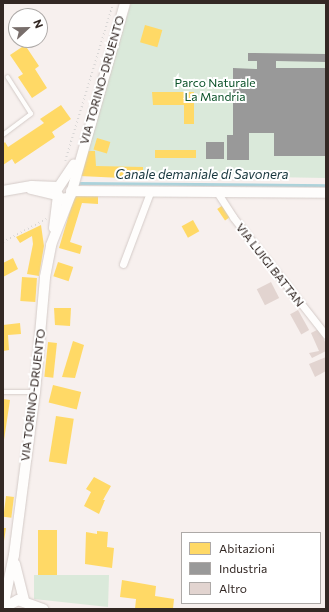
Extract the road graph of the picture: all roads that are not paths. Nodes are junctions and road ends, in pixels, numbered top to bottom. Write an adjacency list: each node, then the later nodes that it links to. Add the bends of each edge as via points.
1 (125, 3): 4 (street, VIA TORINO-DRUENTO)
2 (8, 78): 3 (lane, via 31,114)
3 (3, 135)
4 (79, 158): 7 (street, VIA TORINO-DRUENTO); 10 (street, VIA TORINO-DRUENTO)
5 (154, 190): 8 (street); 10 (street); 12 (street)
6 (3, 191): 7 (street, via 29,188)
7 (58, 191): 10 (street, via 66,185); 11 (street, VIA TORINO-DRUENTO)
8 (217, 192): 9 (street); 13 (street, VIA LUIGI BATTAN, via 232,217)
9 (326, 193)
10 (70, 194): 11 (street, VIA TORINO-DRUENTO)
11 (53, 234): 15 (street, VIA TORINO-DRUENTO, via 45,277)
12 (123, 264)
13 (326, 335)
14 (3, 392): 15 (lane)
15 (35, 392): 16 (street, VIA TORINO-DRUENTO)
16 (14, 555): 17 (street, VIA TORINO-DRUENTO, via 19,587); 18 (street, VIA TORINO-DRUENTO)
17 (30, 605): 18 (street, via 12,601); 19 (street)
18 (3, 608)
19 (43, 609)

